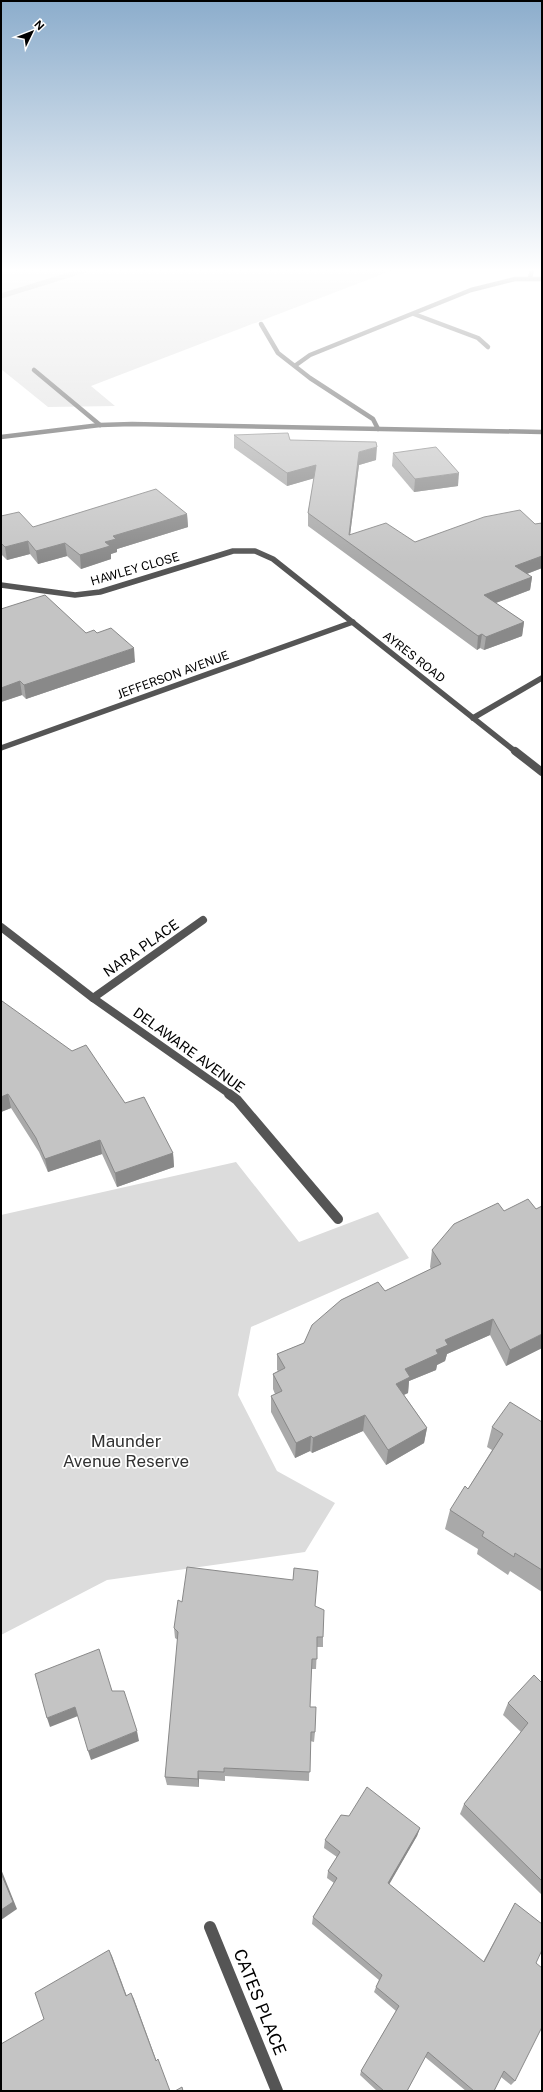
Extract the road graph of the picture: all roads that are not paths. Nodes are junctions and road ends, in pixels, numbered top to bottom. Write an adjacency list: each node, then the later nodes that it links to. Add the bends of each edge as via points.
1 (299, 368): 4 (street, via 310,378 373,419)
2 (34, 370): 3 (street)
3 (100, 425): 4 (street); 6 (street)
4 (378, 429): 5 (street)
5 (542, 432)
6 (1, 437)
7 (273, 559): 8 (street, HAWLEY CLOSE, via 255,551 233,551 100,592 75,596); 9 (street, AYRES ROAD)
8 (1, 585)
9 (353, 622): 11 (street, AYRES ROAD); 12 (street, JEFFERSON AVENUE)
10 (542, 678): 11 (street)
11 (474, 718): 13 (street, AYRES ROAD)
12 (1, 748)
13 (542, 772)
14 (203, 920): 16 (street, NARA PLACE)
15 (1, 927): 16 (street, DELAWARE AVENUE)
16 (94, 998): 17 (street, DELAWARE AVENUE, via 238,1100)
17 (338, 1219)
18 (210, 1927): 19 (street, CATES PLACE)
19 (277, 2091)

